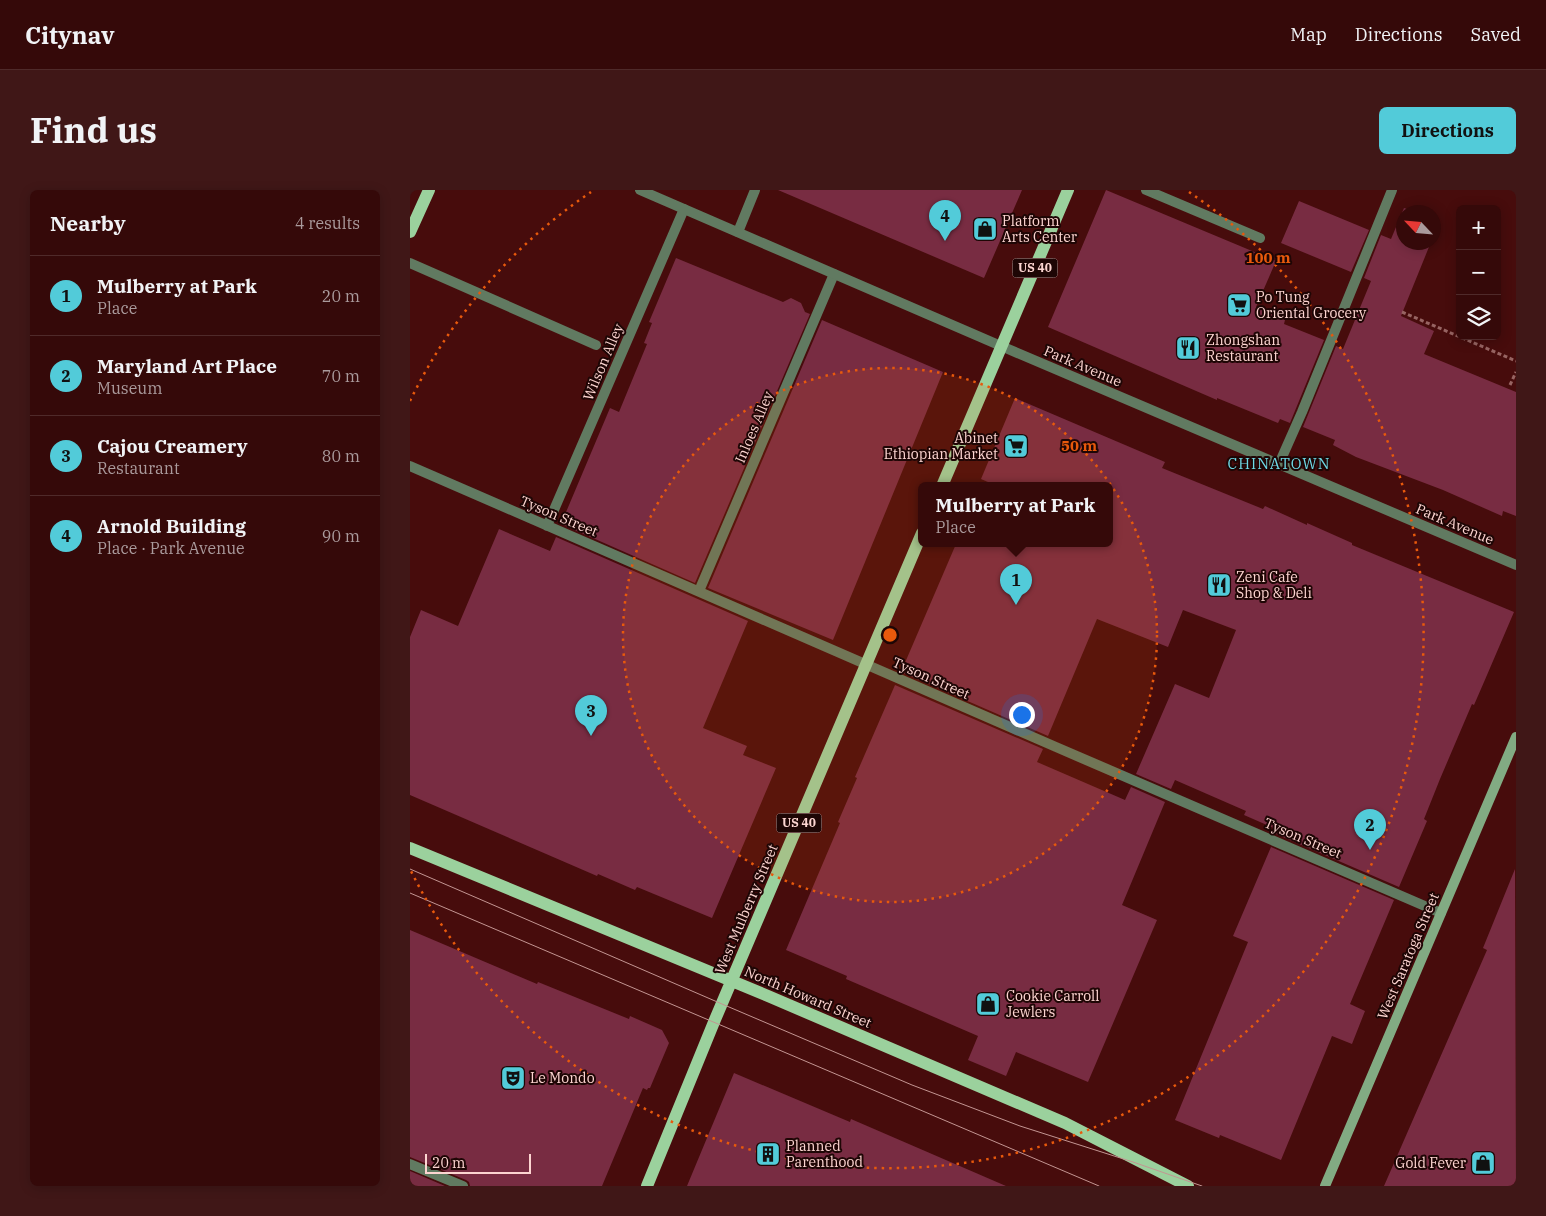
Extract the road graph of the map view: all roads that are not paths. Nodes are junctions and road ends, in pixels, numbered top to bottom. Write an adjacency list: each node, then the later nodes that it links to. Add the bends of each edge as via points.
1 (429, 190): 8 (main road)
2 (640, 190): 7 (street, Park Avenue)
3 (755, 190): 9 (street)
4 (1068, 190): 14 (main road, US 40)
5 (1146, 190): 10 (street)
6 (1392, 190): 15 (street)
7 (684, 209): 9 (street, Park Avenue); 18 (street, Wilson Alley)
8 (410, 232)
9 (738, 232): 12 (street, Park Avenue)
10 (1260, 238)
11 (410, 263): 13 (street)
12 (834, 274): 14 (street, Park Avenue); 21 (street, Inloes Alley)
13 (596, 345)
14 (1001, 346): 15 (street, Park Avenue); 17 (main road, US 40)
15 (1279, 464): 20 (street, Park Avenue)
16 (410, 466): 18 (street, Tyson Street)
17 (944, 482)
18 (547, 526): 21 (street, Tyson Street)
19 (918, 542): 22 (main road, West Mulberry Street / US 40)
20 (1516, 565)
21 (699, 592): 22 (street, Tyson Street)
22 (866, 664): 25 (street, Tyson Street); 26 (main road, West Mulberry Street / US 40)
23 (1516, 737): 25 (main road, West Saratoga Street)
24 (410, 848): 26 (main road, North Howard Street)
25 (1441, 912): 31 (main road, West Saratoga Street)
26 (732, 981): 29 (main road, West Mulberry Street / US 40); 30 (main road, North Howard Street, via 1065,1123)
27 (410, 1164): 28 (street)
28 (463, 1186)
29 (647, 1186)
30 (1188, 1186)
31 (1325, 1186)

